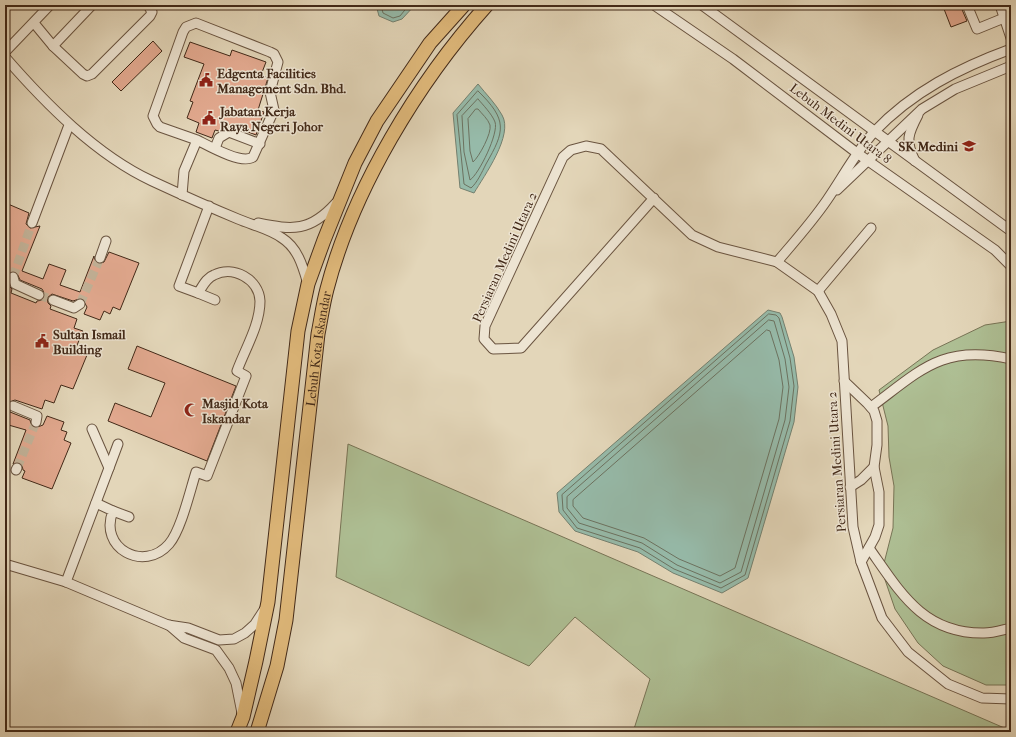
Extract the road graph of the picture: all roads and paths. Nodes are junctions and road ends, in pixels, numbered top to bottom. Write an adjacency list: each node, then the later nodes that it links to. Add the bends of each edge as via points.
1 (50, 5): 11 (street)
2 (92, 5): 13 (street)
3 (148, 5): 13 (street, via 152,12 150,16 90,76 82,74)
4 (464, 5): 29 (highway, Lebuh Kota Iskandar, via 430,43 377,121 355,163)
5 (487, 5): 72 (highway, Lebuh Kota Iskandar, via 427,82 395,131 359,203 329,282 318,334 286,620 277,666)
6 (654, 5): 25 (street, Lebuh Medini Utara 8, via 733,59)
7 (702, 5): 20 (street, Lebuh Medini Utara 8)
8 (967, 5): 10 (street, via 977,29)
9 (1000, 5): 10 (street)
10 (1004, 18): 12 (street)
11 (34, 23): 13 (street); 15 (street)
12 (1011, 38)
13 (52, 46)
14 (1011, 50): 20 (street, via 948,75 913,97)
15 (5, 52)
16 (5, 57): 19 (street)
17 (1011, 66): 18 (street, via 955,89)
18 (922, 109): 22 (street); 27 (street, via 909,138 908,146)
19 (69, 124): 28 (street, via 132,170); 34 (street)
20 (874, 132): 22 (street, Lebuh Medini Utara 8); 25 (street)
21 (197, 140): 23 (street, via 160,126 153,116 183,32 186,27 196,23 270,52 276,58 277,66 270,92 274,110); 24 (street); 28 (street, via 184,171)
22 (886, 141): 26 (street); 27 (street, Lebuh Medini Utara 8)
23 (260, 144): 24 (street, via 253,157 246,160); 24 (street, via 229,132 219,138)
24 (215, 148)
25 (857, 153): 26 (street, Lebuh Medini Utara 8); 31 (street)
26 (868, 160): 31 (street); 40 (street, Lebuh Medini Utara 8, via 995,250)
27 (915, 162): 36 (street, Lebuh Medini Utara 8)
28 (182, 195): 32 (street)
29 (342, 196): 33 (street, via 327,213 298,228); 42 (highway, Lebuh Kota Iskandar)
30 (654, 198): 30 (street, Persiaran Medini Utara 2, via 602,149 586,146 571,150 562,157 491,312 485,326 484,339 493,349 521,348); 39 (street, Persiaran Medini Utara 2, via 692,235 718,247)
31 (826, 201): 39 (street)
32 (209, 206): 33 (street); 44 (street, via 180,286)
33 (237, 219): 42 (street, via 282,237 294,248 303,265)
34 (32, 223)
35 (871, 228): 43 (street)
36 (1011, 231)
37 (106, 241): 38 (street)
38 (100, 258)
39 (777, 262): 43 (street, Persiaran Medini Utara 2)
40 (1011, 266)
41 (13, 278): 45 (street, via 15,284)
42 (308, 284): 66 (highway, Lebuh Kota Iskandar, via 298,331)
43 (818, 291): 50 (street, Persiaran Medini Utara 2, via 842,340)
44 (198, 293): 47 (street); 60 (street, via 206,280 222,272 244,275 257,290 260,299 259,316 237,371 246,376 207,476 196,472 170,544 153,556 130,555 121,549 110,533 109,521)
45 (39, 295)
46 (53, 300): 48 (street, via 74,308)
47 (215, 300)
48 (80, 304)
49 (1011, 359): 52 (street, via 994,355 966,354 948,357 909,377)
50 (844, 382): 52 (street, via 861,395); 58 (street, Persiaran Medini Utara 2)
51 (12, 406): 53 (street, via 37,416)
52 (871, 407): 56 (street, via 878,431)
53 (36, 422)
54 (92, 429): 57 (street)
55 (118, 444): 57 (street)
56 (874, 467): 58 (street); 62 (street, via 880,510 879,525)
57 (109, 468): 59 (street)
58 (850, 487): 63 (street, Persiaran Medini Utara 2, via 852,527)
59 (96, 503): 60 (street); 65 (street)
60 (113, 511): 61 (street)
61 (130, 517)
62 (869, 548): 63 (street); 68 (street, via 913,606 941,626 985,633)
63 (861, 562): 69 (street, Persiaran Medini Utara 2, via 882,618 908,652 948,684 982,698)
64 (5, 564): 65 (street)
65 (66, 582): 67 (street)
66 (268, 602): 67 (street, via 255,624 234,639 219,640 188,628); 70 (highway, Lebuh Kota Iskandar)
67 (168, 625): 70 (street, via 184,638 216,650 236,683)
68 (1011, 628)
69 (1011, 700)
70 (243, 717): 71 (highway, Lebuh Kota Iskandar)
71 (237, 732)
72 (257, 732)

